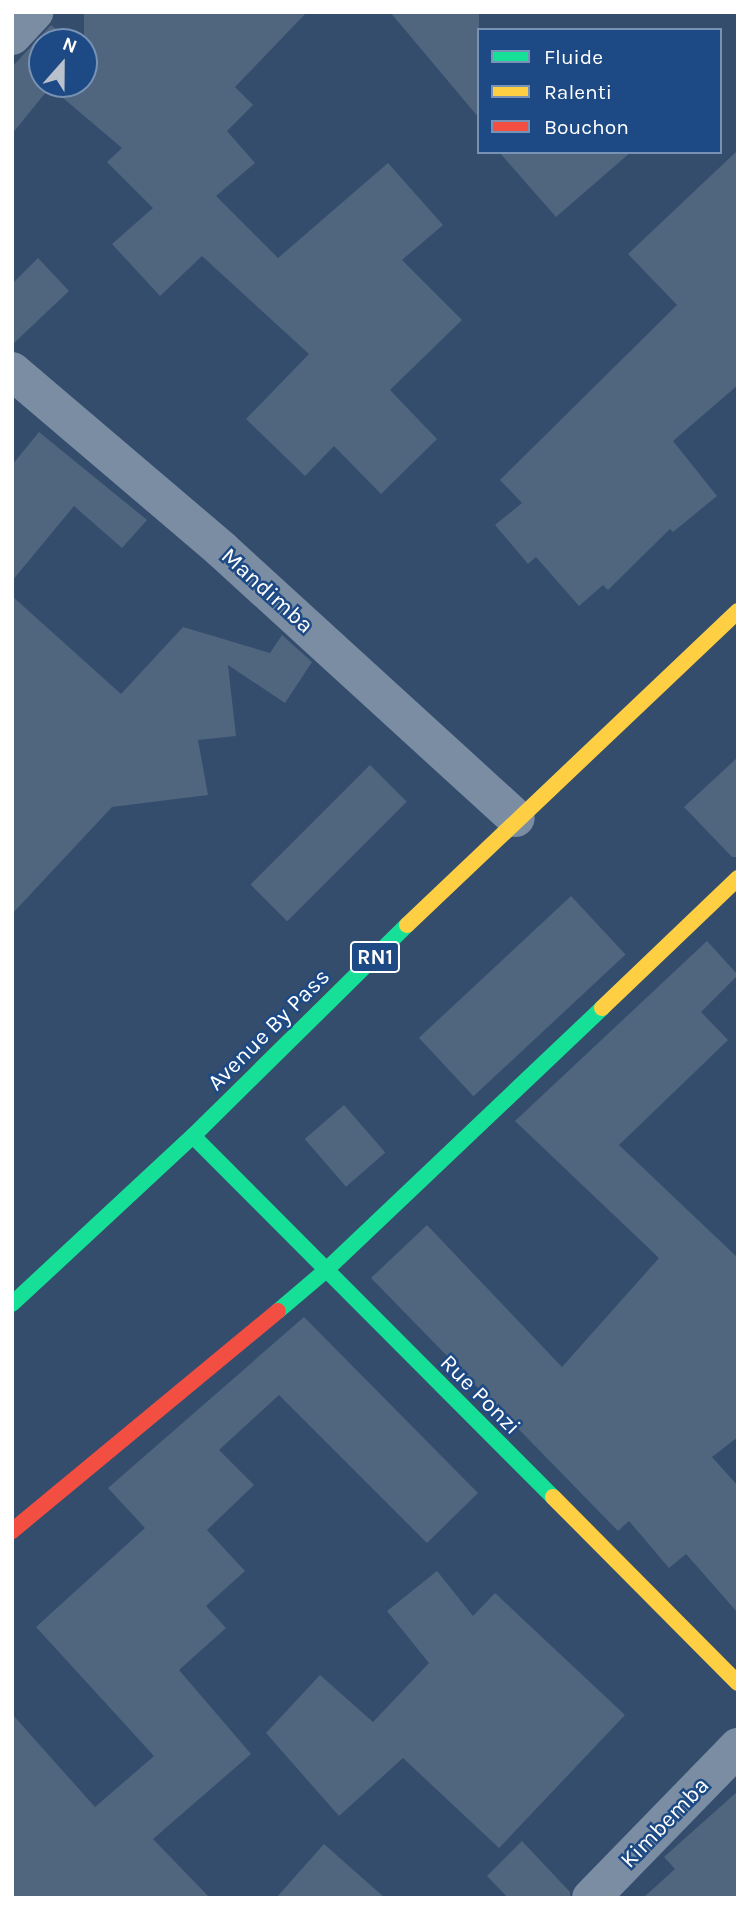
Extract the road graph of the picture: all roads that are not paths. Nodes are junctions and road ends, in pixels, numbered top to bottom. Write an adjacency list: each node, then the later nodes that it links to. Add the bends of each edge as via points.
1 (34, 12): 2 (street)
2 (12, 36)
3 (12, 371): 5 (street, Mandimba, via 221,549)
4 (738, 611): 5 (main road, Avenue By Pass / RN1)
5 (516, 818): 7 (main road, Avenue By Pass / RN1)
6 (738, 878): 8 (main road)
7 (193, 1136): 8 (main road, Rue Ponzi); 9 (main road, Avenue By Pass / RN1)
8 (324, 1272): 10 (main road); 11 (main road, Rue Ponzi)
9 (12, 1304)
10 (12, 1531)
11 (738, 1683)
12 (738, 1747): 13 (street, Kimbemba)
13 (592, 1898)

